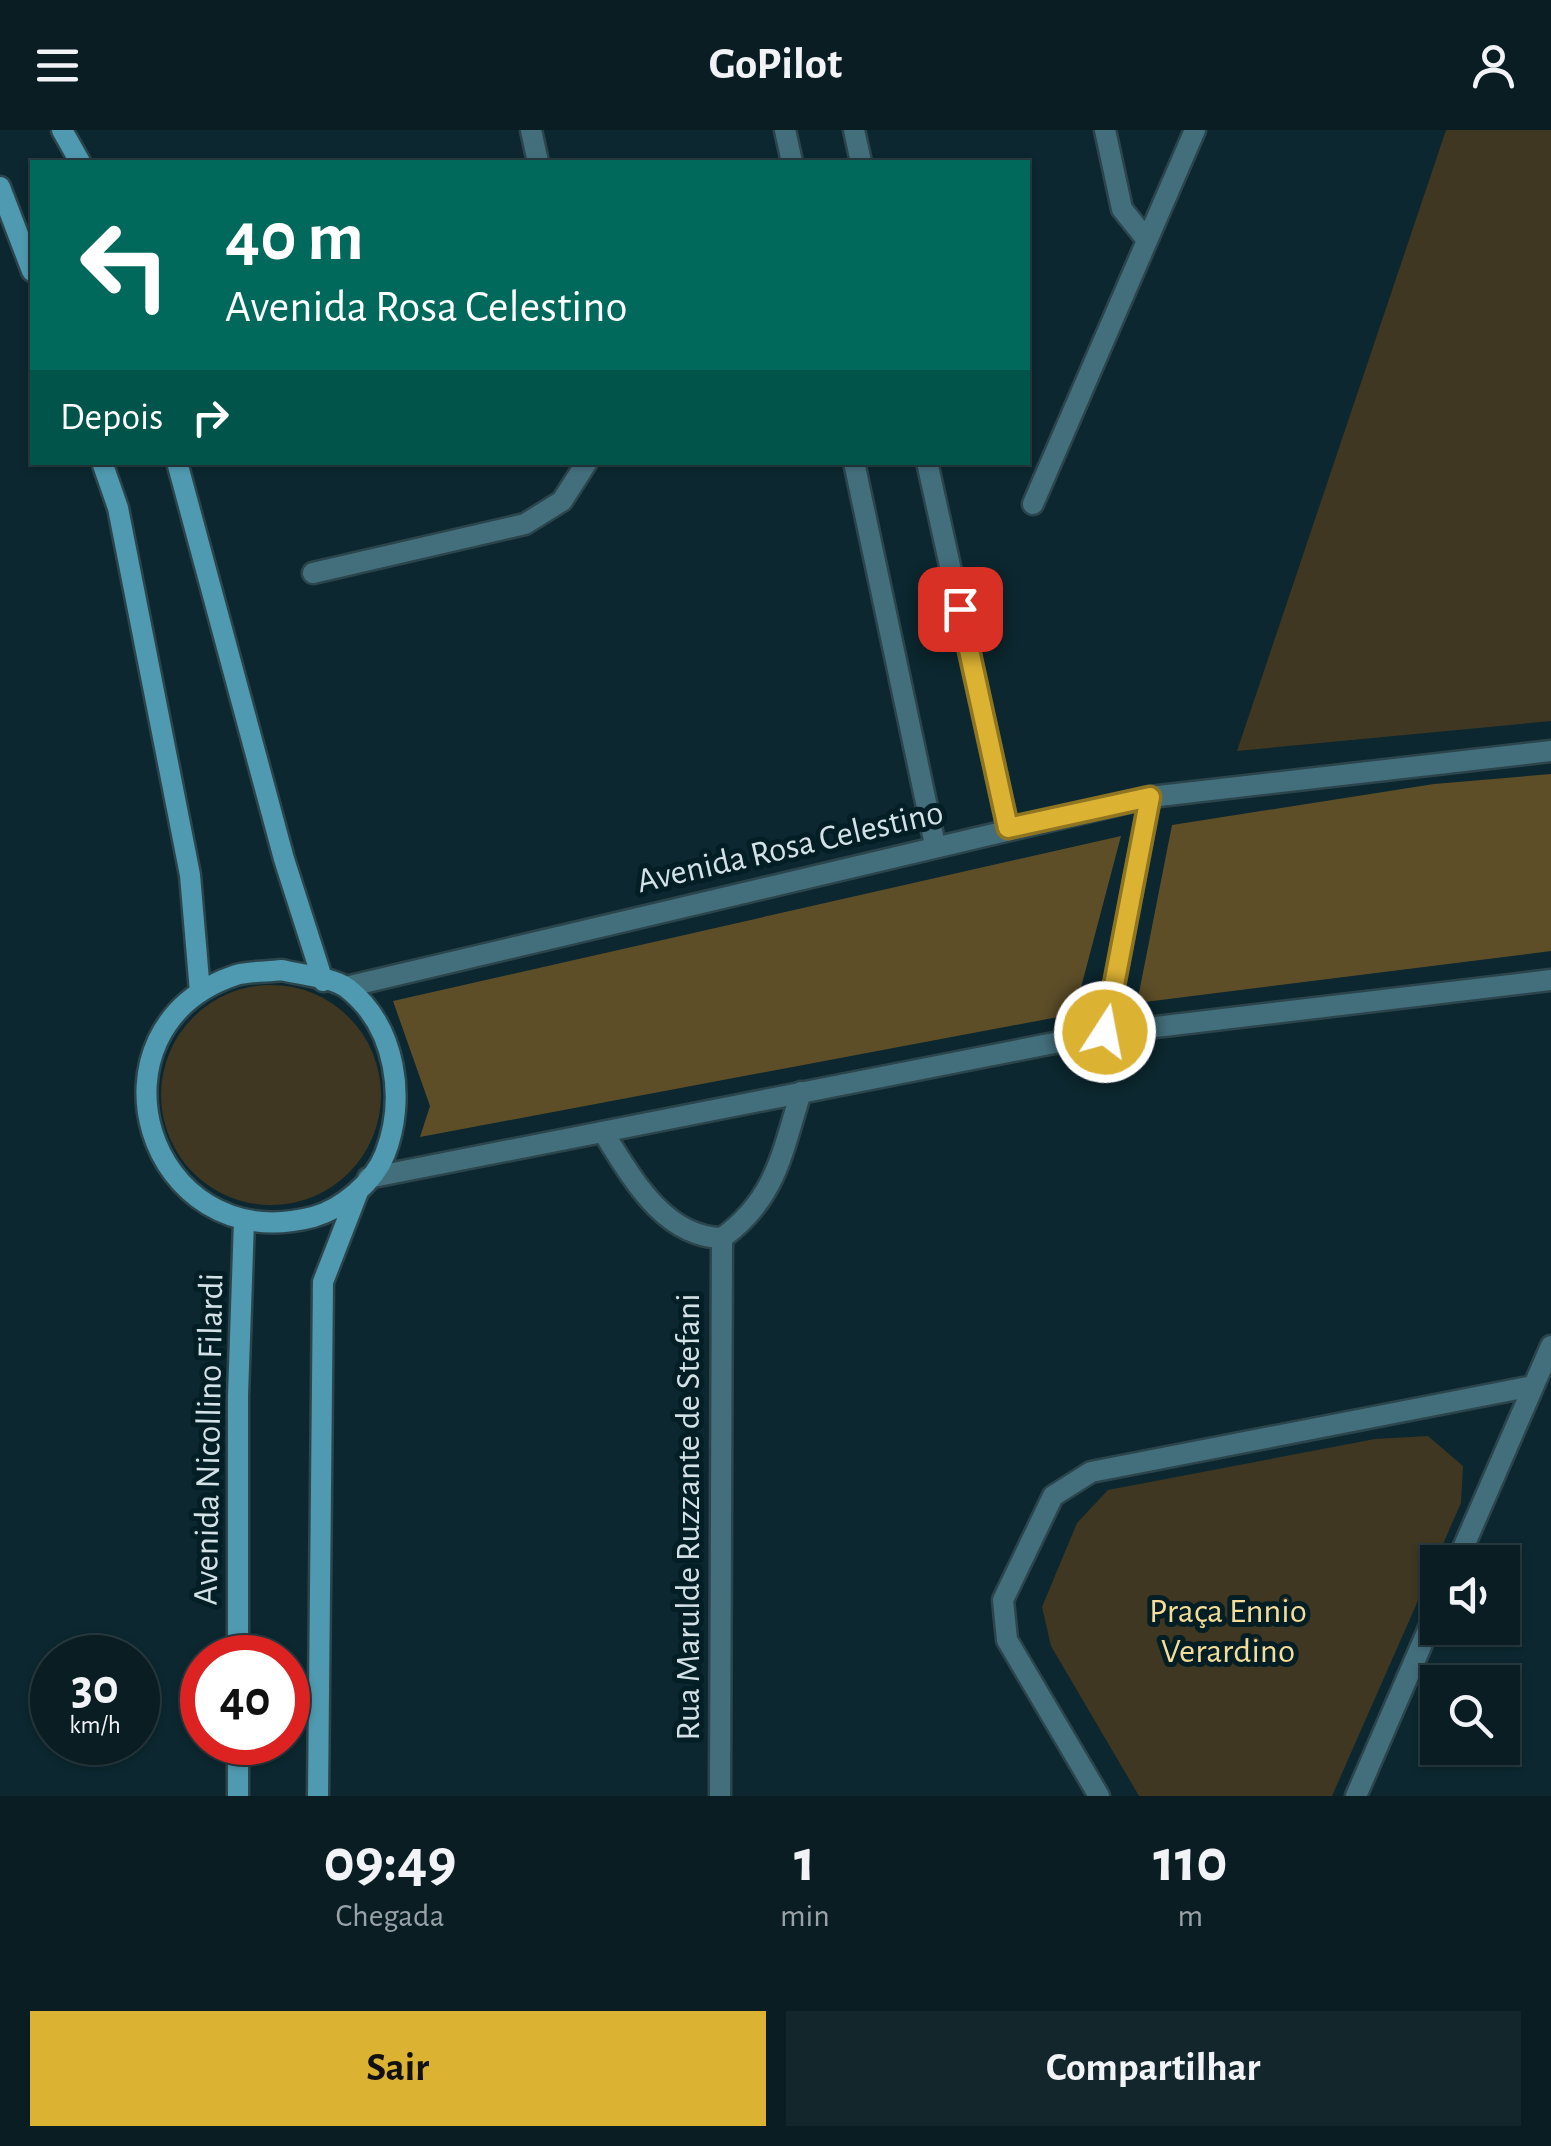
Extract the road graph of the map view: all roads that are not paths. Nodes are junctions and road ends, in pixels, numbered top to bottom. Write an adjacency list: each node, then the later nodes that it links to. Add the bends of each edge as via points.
1 (62, 130): 7 (main road)
2 (530, 130): 8 (street)
3 (785, 130): 9 (street)
4 (854, 130): 10 (street)
5 (1106, 130): 12 (street, via 1122,209)
6 (1195, 130): 12 (street)
7 (79, 160)
8 (538, 160)
9 (792, 160)
10 (861, 160)
11 (0, 187): 13 (main road)
12 (1148, 240): 19 (street)
13 (30, 266)
14 (103, 465): 28 (main road, via 118,508 190,875)
15 (178, 465): 26 (main road)
16 (585, 465): 20 (street, via 562,501 525,524)
17 (855, 465): 24 (street)
18 (928, 465): 23 (street)
19 (1033, 504)
20 (313, 572)
21 (1551, 751): 22 (street, Avenida Rosa Celestino)
22 (1150, 797): 23 (street, Avenida Rosa Celestino); 29 (street)
23 (1008, 828): 24 (street, Avenida Rosa Celestino)
24 (934, 846): 27 (street, Avenida Rosa Celestino)
25 (1551, 980): 29 (street)
26 (323, 981): 27 (main road); 28 (main road, via 282,970 238,974)
27 (346, 987): 32 (main road, via 378,1026 398,1082 397,1122)
28 (200, 992): 33 (main road, via 169,1023 156,1049 145,1105 154,1144 176,1180 206,1206)
29 (1105, 1032): 30 (street)
30 (801, 1092): 31 (street); 34 (street, via 773,1183 757,1210)
31 (603, 1132): 32 (street); 34 (street, via 664,1214 706,1238)
32 (363, 1185): 33 (main road, via 324,1214); 42 (main road, via 323,1282)
33 (244, 1221): 38 (main road, Avenida Nicollino Filardi)
34 (722, 1238): 43 (street, Rua Marulde Ruzzante de Stefani)
35 (1551, 1346): 36 (street)
36 (1533, 1386): 37 (street); 44 (street, via 1091,1472 1052,1496 1003,1600 1007,1640)
37 (1464, 1545)
38 (238, 1635)
39 (1422, 1645): 45 (street)
40 (238, 1765): 41 (main road)
41 (238, 1796)
42 (318, 1796)
43 (720, 1796)
44 (1099, 1796)
45 (1356, 1796)

